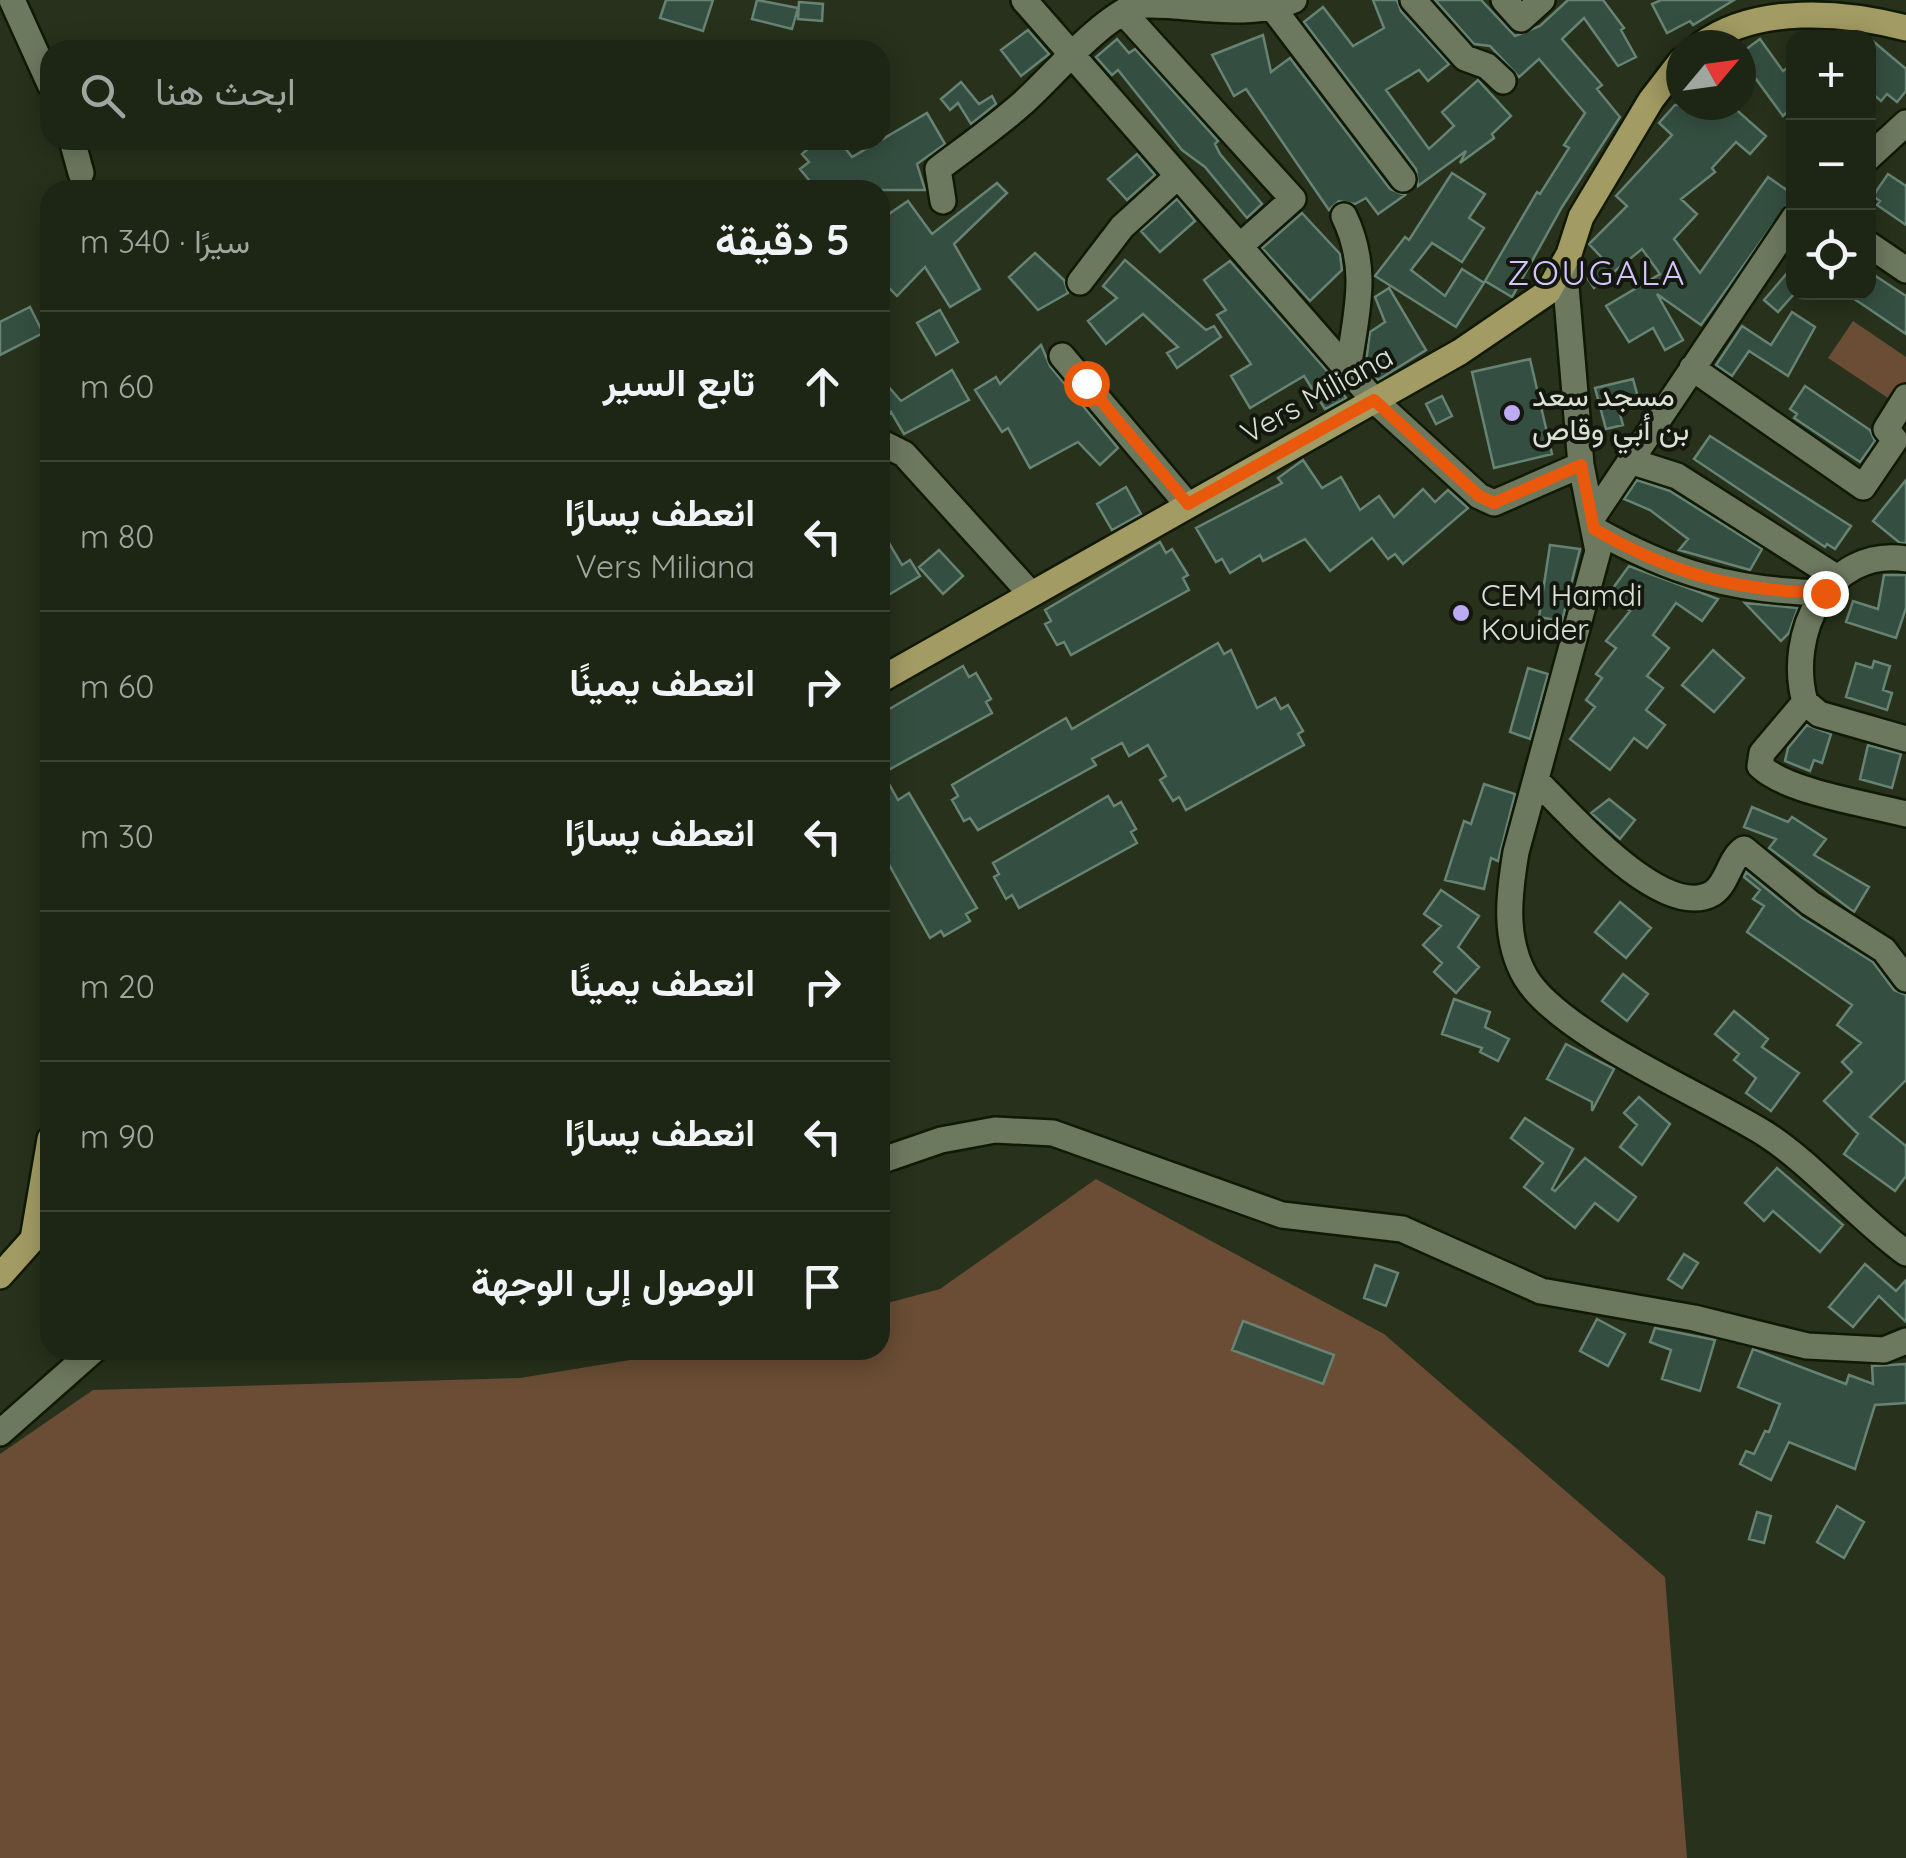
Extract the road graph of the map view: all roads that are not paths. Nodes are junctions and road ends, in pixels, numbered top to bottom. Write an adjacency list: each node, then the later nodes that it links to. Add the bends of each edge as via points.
1 (12, 0): 12 (street)
2 (1024, 0): 11 (street)
3 (1413, 0): 14 (street, via 1465,58)
4 (1504, 0): 5 (street, via 1521,19)
5 (1542, 0)
6 (1283, 4): 8 (street, via 1153,2); 20 (street)
7 (1759, 11): 9 (main road); 10 (main road)
8 (1124, 14): 11 (street); 24 (street, via 1293,199)
9 (1906, 28)
10 (1723, 30)
11 (1072, 54): 19 (street); 21 (street, via 938,169)
12 (40, 62)
13 (1666, 80): 26 (main road, Vers Miliana, via 1580,217)
14 (1503, 82)
15 (1906, 123): 17 (street)
16 (75, 150): 18 (street)
17 (1876, 151)
18 (81, 173)
19 (1178, 176): 24 (street); 28 (street, via 1122,227)
20 (1403, 179)
21 (943, 201)
22 (1344, 216): 31 (street, via 1361,270)
23 (1786, 230): 30 (street)
24 (1240, 246): 31 (street)
25 (1876, 249): 27 (street)
26 (1564, 263): 33 (main road, Vers Miliana, via 1548,292); 36 (street)
27 (1906, 270)
28 (1080, 282)
29 (1062, 356): 37 (street)
30 (1692, 368): 32 (street, via 1863,487 1895,440 1886,429); 35 (street)
31 (1348, 370): 33 (street)
32 (1906, 397)
33 (1374, 400): 36 (street, via 1494,503); 37 (main road, Vers Miliana)
34 (890, 447): 41 (street, via 904,454)
35 (1630, 461): 38 (street); 40 (street, via 1677,476)
36 (1581, 465): 38 (street)
37 (1188, 504): 41 (main road, Vers Miliana)
38 (1593, 523): 40 (street, via 1632,551 1700,578 1740,588); 45 (street, via 1598,551 1592,585)
39 (1906, 559): 40 (street, via 1878,556)
40 (1830, 585): 43 (street, via 1808,620 1798,659)
41 (1030, 593): 42 (main road, Vers Miliana)
42 (890, 674)
43 (1805, 702): 44 (street, via 1819,714); 46 (street, via 1762,753 1760,766 1814,790)
44 (1906, 739)
45 (1537, 780): 47 (street, via 1597,842 1665,892 1709,895 1744,849 1810,903 1884,950); 50 (street, via 1508,902 1526,977 1549,1005 1644,1068 1772,1138)
46 (1906, 814)
47 (1906, 979)
48 (890, 1158): 52 (street, via 995,1130 1053,1133 1282,1216 1402,1229 1540,1291 1807,1346 1884,1350)
49 (40, 1198): 51 (main road, via 33,1239)
50 (1906, 1253)
51 (0, 1276)
52 (1906, 1341)
53 (83, 1360): 54 (street)
54 (0, 1433)

